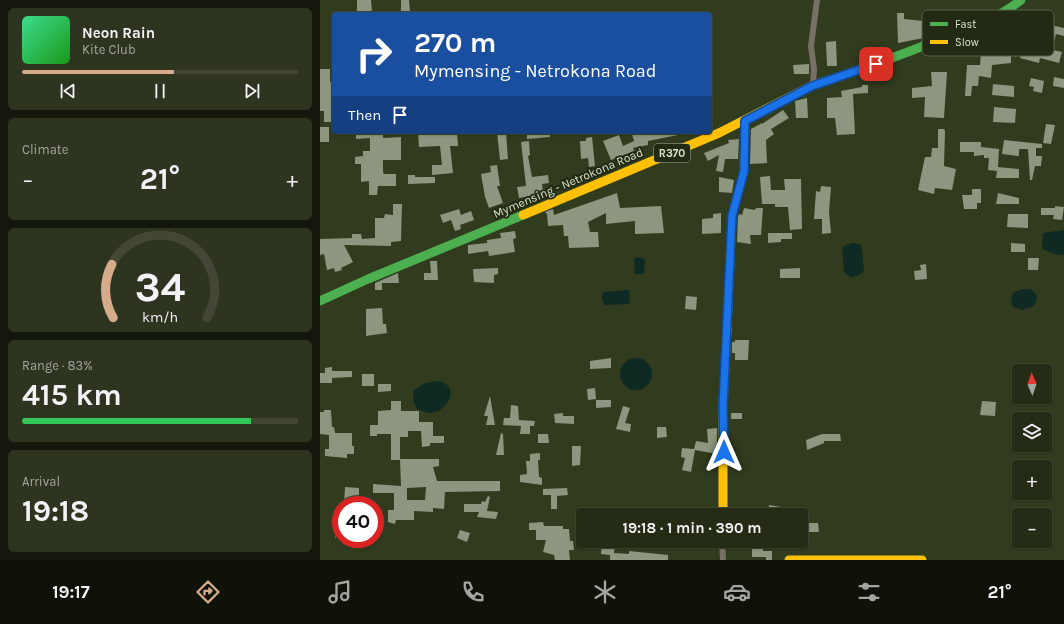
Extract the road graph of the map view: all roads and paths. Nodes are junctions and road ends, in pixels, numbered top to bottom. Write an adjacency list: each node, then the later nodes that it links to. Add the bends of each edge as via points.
1 (816, 0): 6 (street, via 810,46 814,69)
2 (1021, 0): 3 (main road, Mymensing - Netrokona Road / R370)
3 (1011, 8): 4 (main road, Mymensing - Netrokona Road / R370)
4 (1007, 10)
5 (922, 47): 6 (main road, Mymensing - Netrokona Road / R370)
6 (812, 86): 7 (main road, Mymensing - Netrokona Road / R370)
7 (745, 121): 8 (main road, Mymensing - Netrokona Road / R370); 9 (main road, via 744,171 732,216 723,406)
8 (320, 301)
9 (722, 508)
10 (722, 548): 11 (street)
11 (723, 560)
12 (789, 560): 13 (main road)
13 (922, 560)

